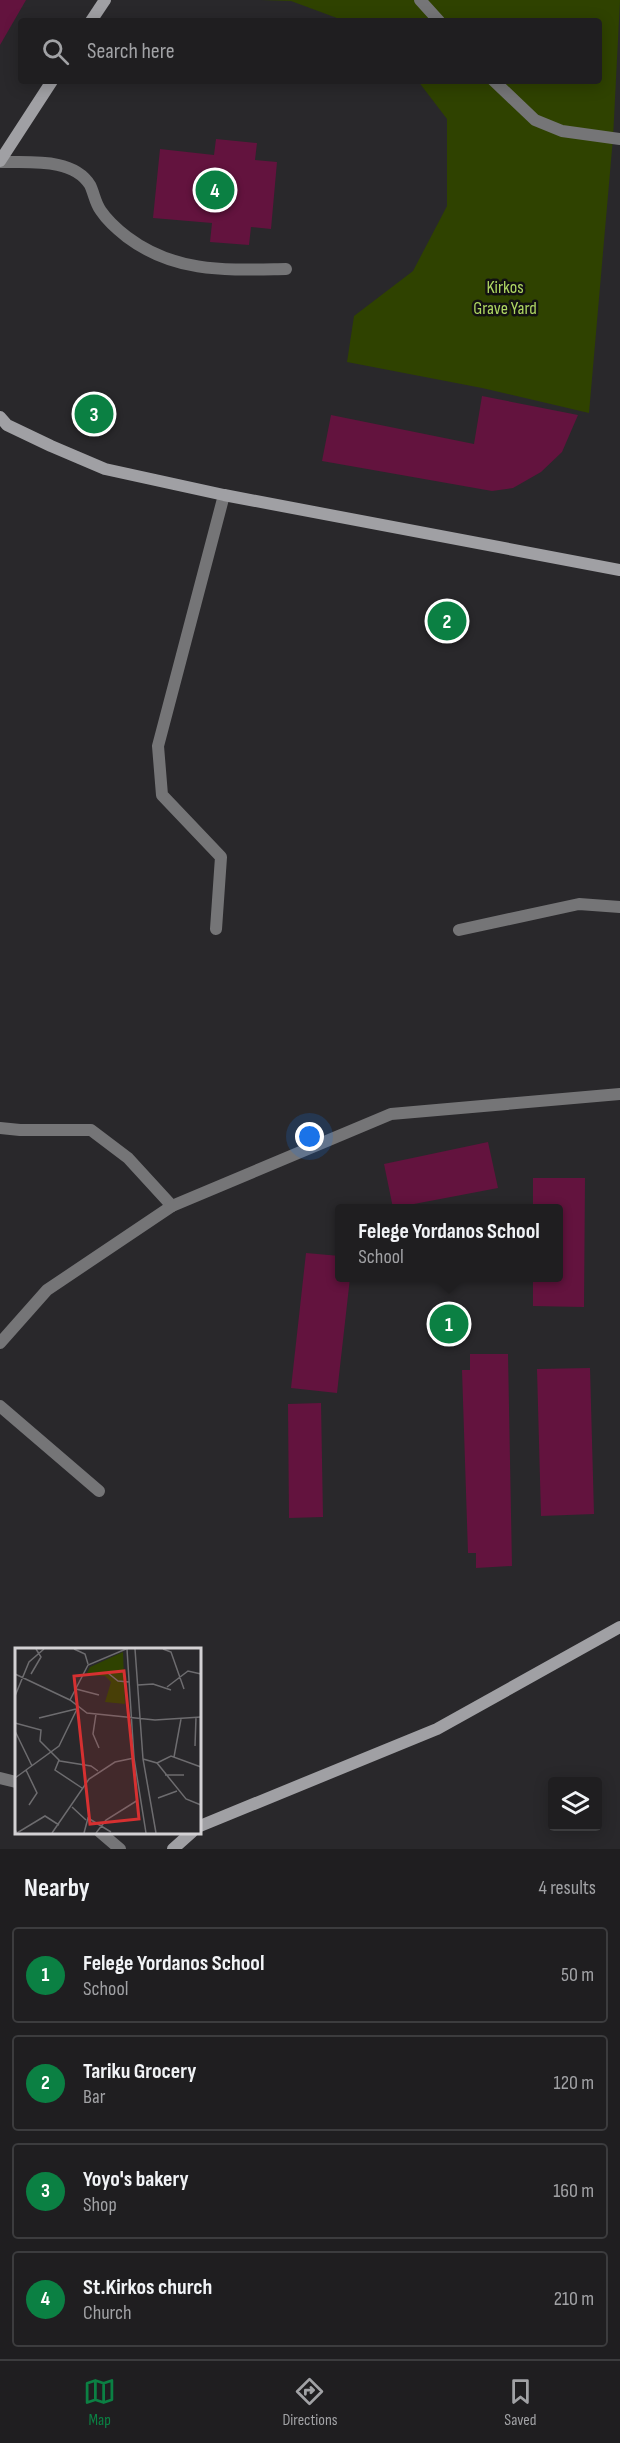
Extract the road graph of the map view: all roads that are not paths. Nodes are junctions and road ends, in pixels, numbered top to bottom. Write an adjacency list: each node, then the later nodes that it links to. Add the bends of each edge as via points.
1 (105, 0): 3 (street)
2 (420, 0): 4 (street)
3 (93, 18)
4 (436, 18)
5 (50, 84): 8 (street)
6 (497, 84): 7 (street, via 535,120 562,131)
7 (620, 139)
8 (0, 161): 9 (street, via 58,165 78,173 89,184 100,211 128,237 155,254 210,270)
9 (286, 269)
10 (0, 417): 11 (street, via 7,425 105,468)
11 (224, 495): 12 (street); 14 (street, via 158,746 162,795 221,856)
12 (620, 570)
13 (620, 907): 15 (street, via 579,904)
14 (216, 929)
15 (459, 930)
16 (620, 1094): 18 (street, via 391,1114)
17 (0, 1128): 18 (street, via 91,1130 128,1158)
18 (172, 1206): 19 (street, via 47,1290)
19 (0, 1343)
20 (0, 1406): 21 (street)
21 (99, 1491)
22 (620, 1627): 25 (street, via 437,1730)
23 (0, 1778): 24 (street)
24 (15, 1782)
25 (201, 1826)
26 (101, 1834): 28 (street)
27 (191, 1834): 29 (street)
28 (120, 1849)
29 (173, 1849)

